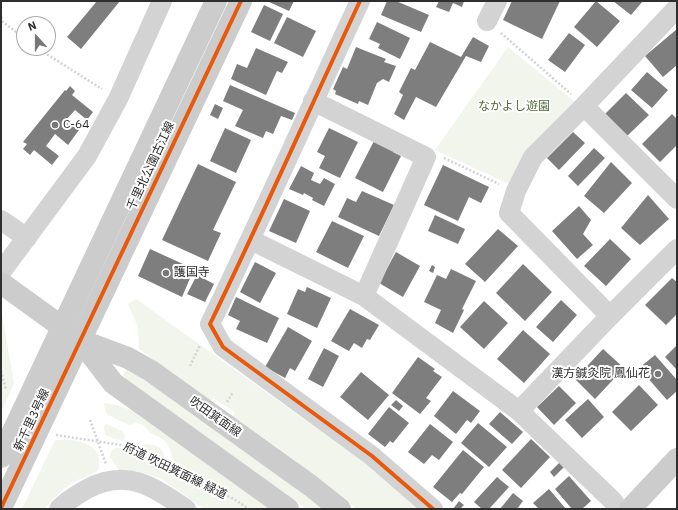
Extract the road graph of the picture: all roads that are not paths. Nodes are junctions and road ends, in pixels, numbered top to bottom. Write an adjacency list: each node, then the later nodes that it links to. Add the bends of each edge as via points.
1 (162, 1): 12 (street, via 118,99 87,156)
2 (216, 1): 19 (street, 千里北公園古江線)
3 (241, 1): 20 (street, 千里北公園古江線)
4 (360, 1): 8 (street)
5 (497, 1): 7 (street)
6 (677, 8): 9 (street)
7 (487, 21)
8 (313, 101): 13 (street); 17 (street, via 426,157)
9 (584, 106): 10 (street); 18 (street, via 533,157 509,213)
10 (677, 199)
11 (1, 220): 12 (street)
12 (27, 238): 15 (street)
13 (251, 240): 17 (street); 29 (street, via 210,324 223,347 372,456)
14 (677, 249): 18 (street)
15 (1, 272)
16 (1, 283): 19 (street, 吹田箕面線)
17 (364, 296): 21 (street)
18 (610, 316): 21 (street)
19 (62, 327): 20 (street, 吹田箕面線); 22 (street, 新千里3号線)
20 (80, 340): 24 (street, 新千里3号線); 27 (street, 吹田箕面線, via 113,383); 28 (street, 吹田箕面線, via 128,358 151,371)
21 (519, 411): 30 (street, via 613,501)
22 (1, 457)
23 (677, 459): 31 (street)
24 (1, 508)
25 (59, 509): 26 (street, via 91,487 111,480 132,480 145,484)
26 (186, 509)
27 (288, 509)
28 (340, 509)
29 (433, 509)
30 (618, 509)
31 (630, 509)

